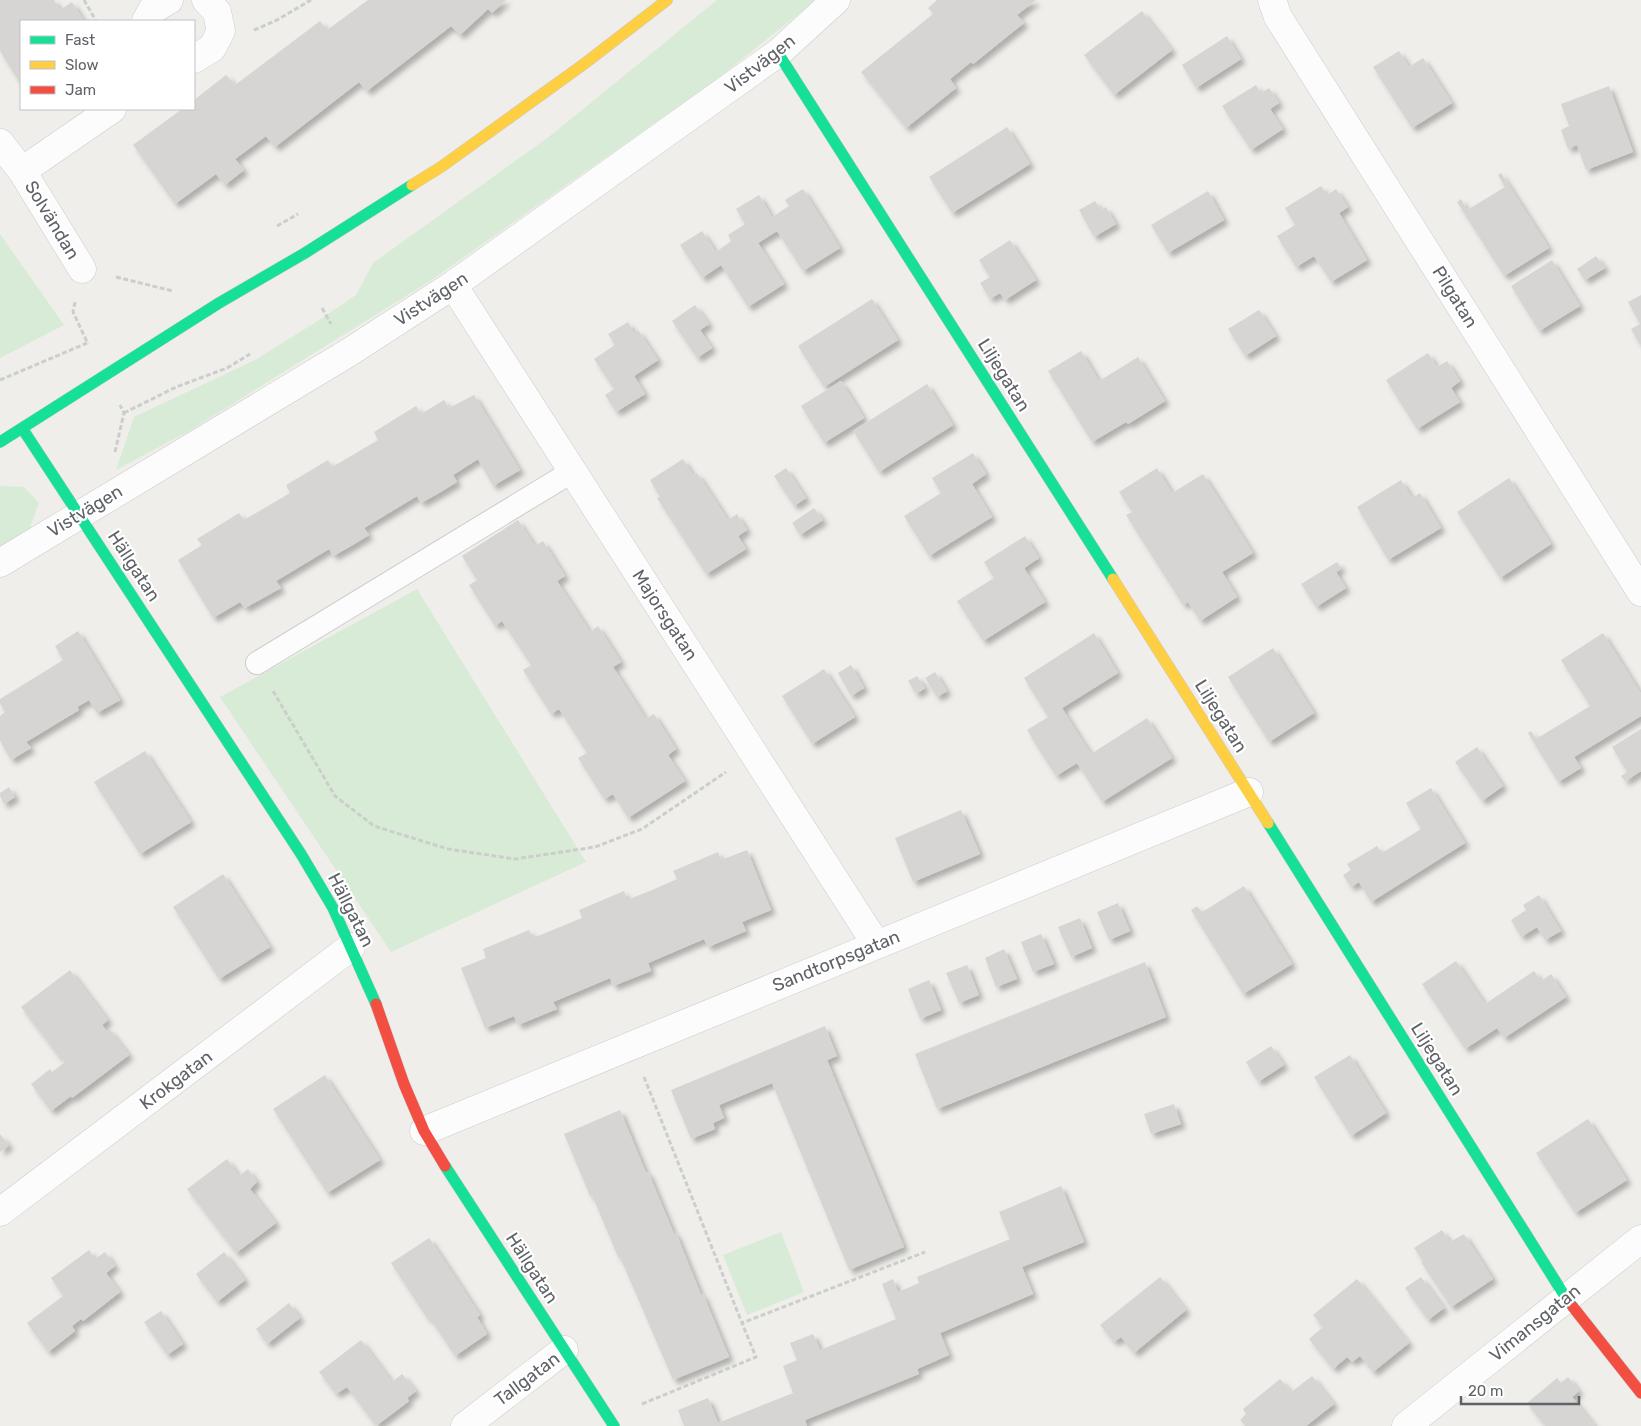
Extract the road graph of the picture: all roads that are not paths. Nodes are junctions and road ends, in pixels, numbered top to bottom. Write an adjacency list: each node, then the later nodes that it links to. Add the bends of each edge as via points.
1 (169, 0): 6 (street, via 152,10)
2 (206, 0): 8 (street, via 217,12 220,31)
3 (666, 0): 14 (street, via 442,167)
4 (836, 0): 7 (street, Vistvägen)
5 (1272, 0): 19 (street, Pilgatan, via 1278,17)
6 (147, 20)
7 (778, 53): 13 (street, Vistvägen); 21 (street, Liljegatan)
8 (203, 54)
9 (111, 110): 11 (street, Solvändan)
10 (0, 143): 11 (street, Solvändan)
11 (22, 171): 12 (street, Solvändan)
12 (82, 269)
13 (453, 285): 16 (street, Majorsgatan); 17 (street, Vistvägen, via 348,353)
14 (22, 428): 15 (street); 17 (street, Hällgatan)
15 (0, 442)
16 (573, 472): 20 (lane); 22 (street, Majorsgatan)
17 (80, 514): 18 (street, Vistvägen); 23 (street, Hällgatan, via 302,854 334,908)
18 (0, 563)
19 (1641, 592)
20 (257, 663)
21 (1249, 792): 22 (street, Sandtorpsgatan); 27 (street, Liljegatan)
22 (876, 944): 24 (street, Sandtorpsgatan)
23 (351, 947): 24 (street, Hällgatan); 25 (street, Krokgatan)
24 (424, 1131): 28 (street, Hällgatan)
25 (0, 1212)
26 (1641, 1238): 27 (street, Vimansgatan)
27 (1566, 1298): 29 (street, Liljegatan); 32 (street, Vimansgatan)
28 (564, 1350): 30 (street, Hällgatan); 31 (street, Tallgatan)
29 (1641, 1393)
30 (612, 1422)
31 (465, 1426)
32 (1406, 1426)

